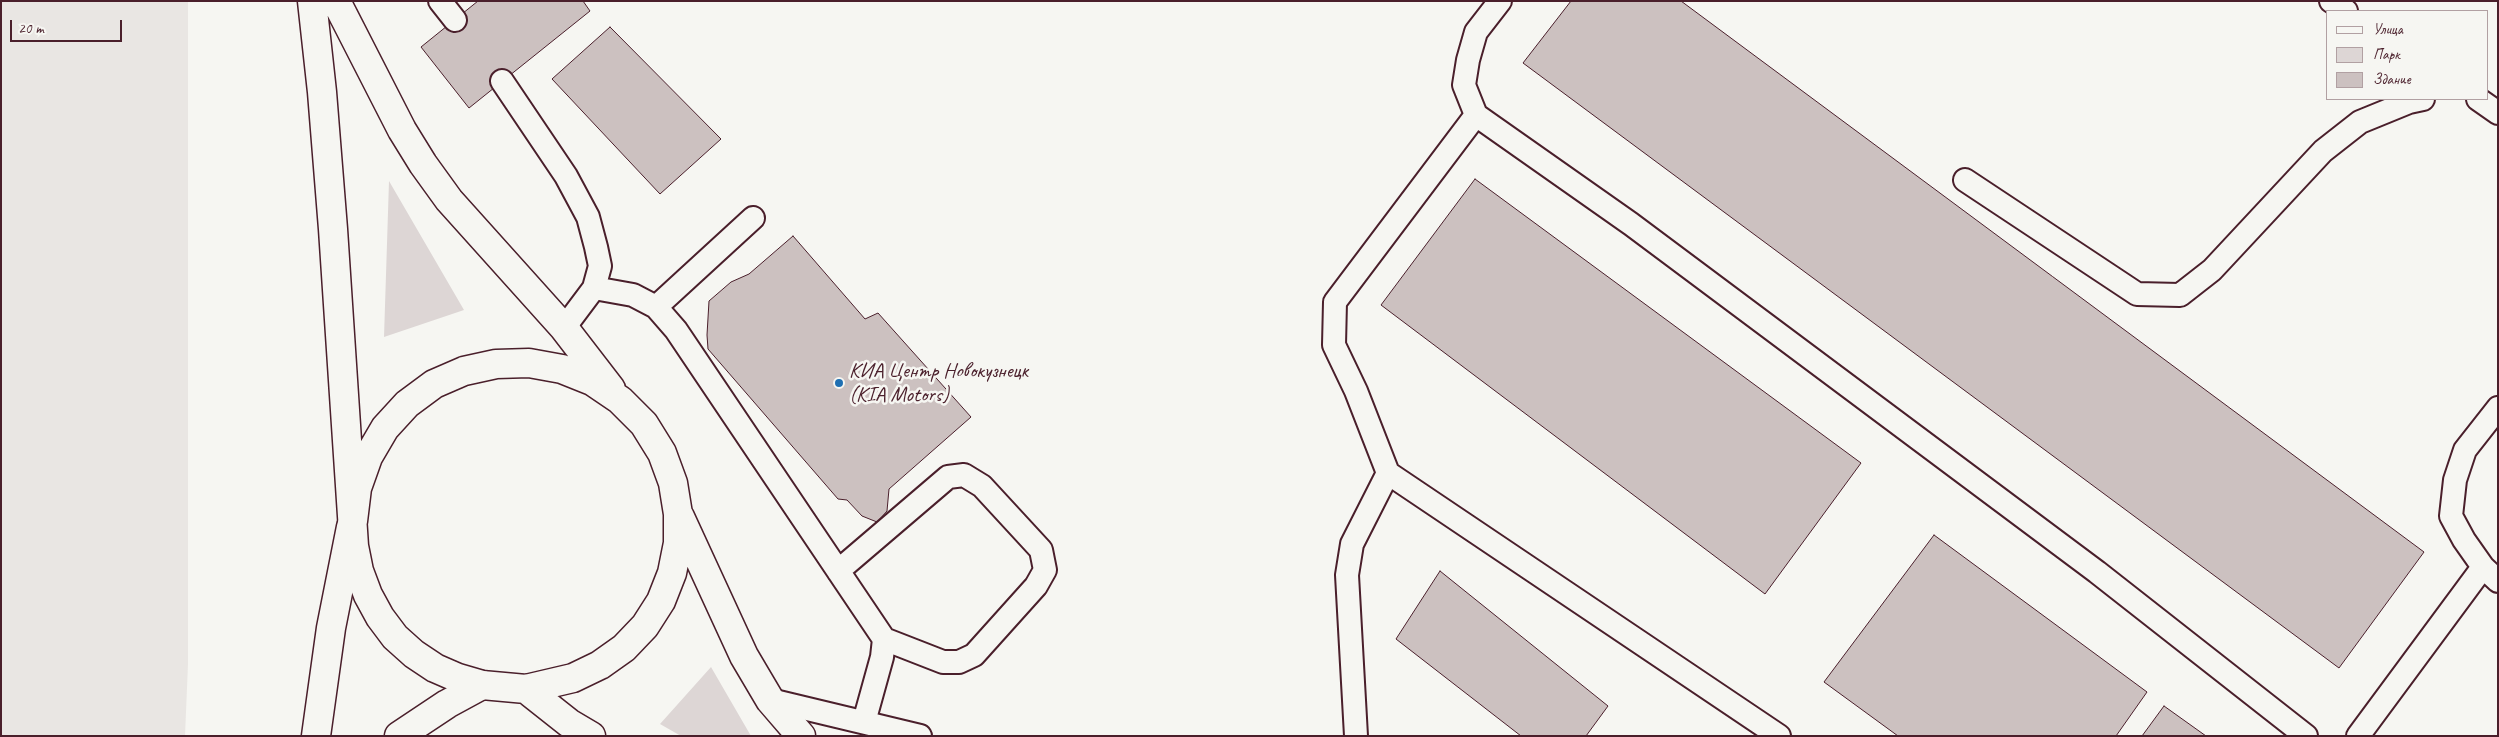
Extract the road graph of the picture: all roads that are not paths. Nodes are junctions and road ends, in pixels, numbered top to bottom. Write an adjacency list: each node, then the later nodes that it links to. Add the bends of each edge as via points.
1 (312, 1): 22 (main road, via 329,170)
2 (336, 1): 17 (main road, via 402,130 423,164 449,200)
3 (440, 1): 7 (lane)
4 (1500, 1): 12 (lane, via 1476,32 1468,60 1464,85)
5 (2331, 1): 6 (lane)
6 (2344, 10)
7 (455, 20)
8 (502, 81): 15 (lane, via 566,176 588,217 600,266)
9 (2418, 100): 13 (lane, via 2360,122 2323,151 2212,270 2180,295 2137,294)
10 (2480, 100): 11 (lane)
11 (2498, 112)
12 (1476, 114): 20 (lane, via 1335,302 1334,345); 37 (lane, via 1671,253 2097,572)
13 (1965, 180)
14 (753, 218): 16 (lane)
15 (594, 288): 16 (lane, via 633,295); 17 (lane)
16 (656, 308): 23 (lane, via 676,330)
17 (564, 328): 18 (main road)
18 (620, 400): 21 (main road, via 644,424 662,454 673,483); 22 (main road, via 585,378 562,369 529,363 464,371 434,384 407,404 390,422 368,457 357,488)
19 (2498, 408): 24 (lane, via 2465,450 2454,489 2451,516 2464,540)
20 (1388, 473): 35 (lane, via 1352,544 1346,576); 36 (lane)
21 (678, 514): 27 (main road, via 678,543 672,573 661,601 645,626 624,648 600,665 573,678); 28 (main road, via 744,656)
22 (353, 521): 26 (main road, via 359,571 380,617 414,654 435,668); 30 (main road, via 331,628)
23 (838, 571): 25 (lane); 25 (lane, via 948,477 964,475 982,486 1041,550 1045,570 1036,586 974,655 959,662 943,662)
24 (2490, 574): 38 (lane)
25 (884, 640): 29 (lane)
26 (482, 686): 27 (main road); 31 (main road, via 447,704)
27 (526, 689): 32 (main road)
28 (770, 700): 29 (lane); 33 (main road)
29 (864, 722): 34 (lane)
30 (316, 736)
31 (399, 736)
32 (591, 736)
33 (801, 736)
34 (920, 736)
35 (1356, 736)
36 (1780, 736)
37 (2306, 736)
38 (2358, 736)

